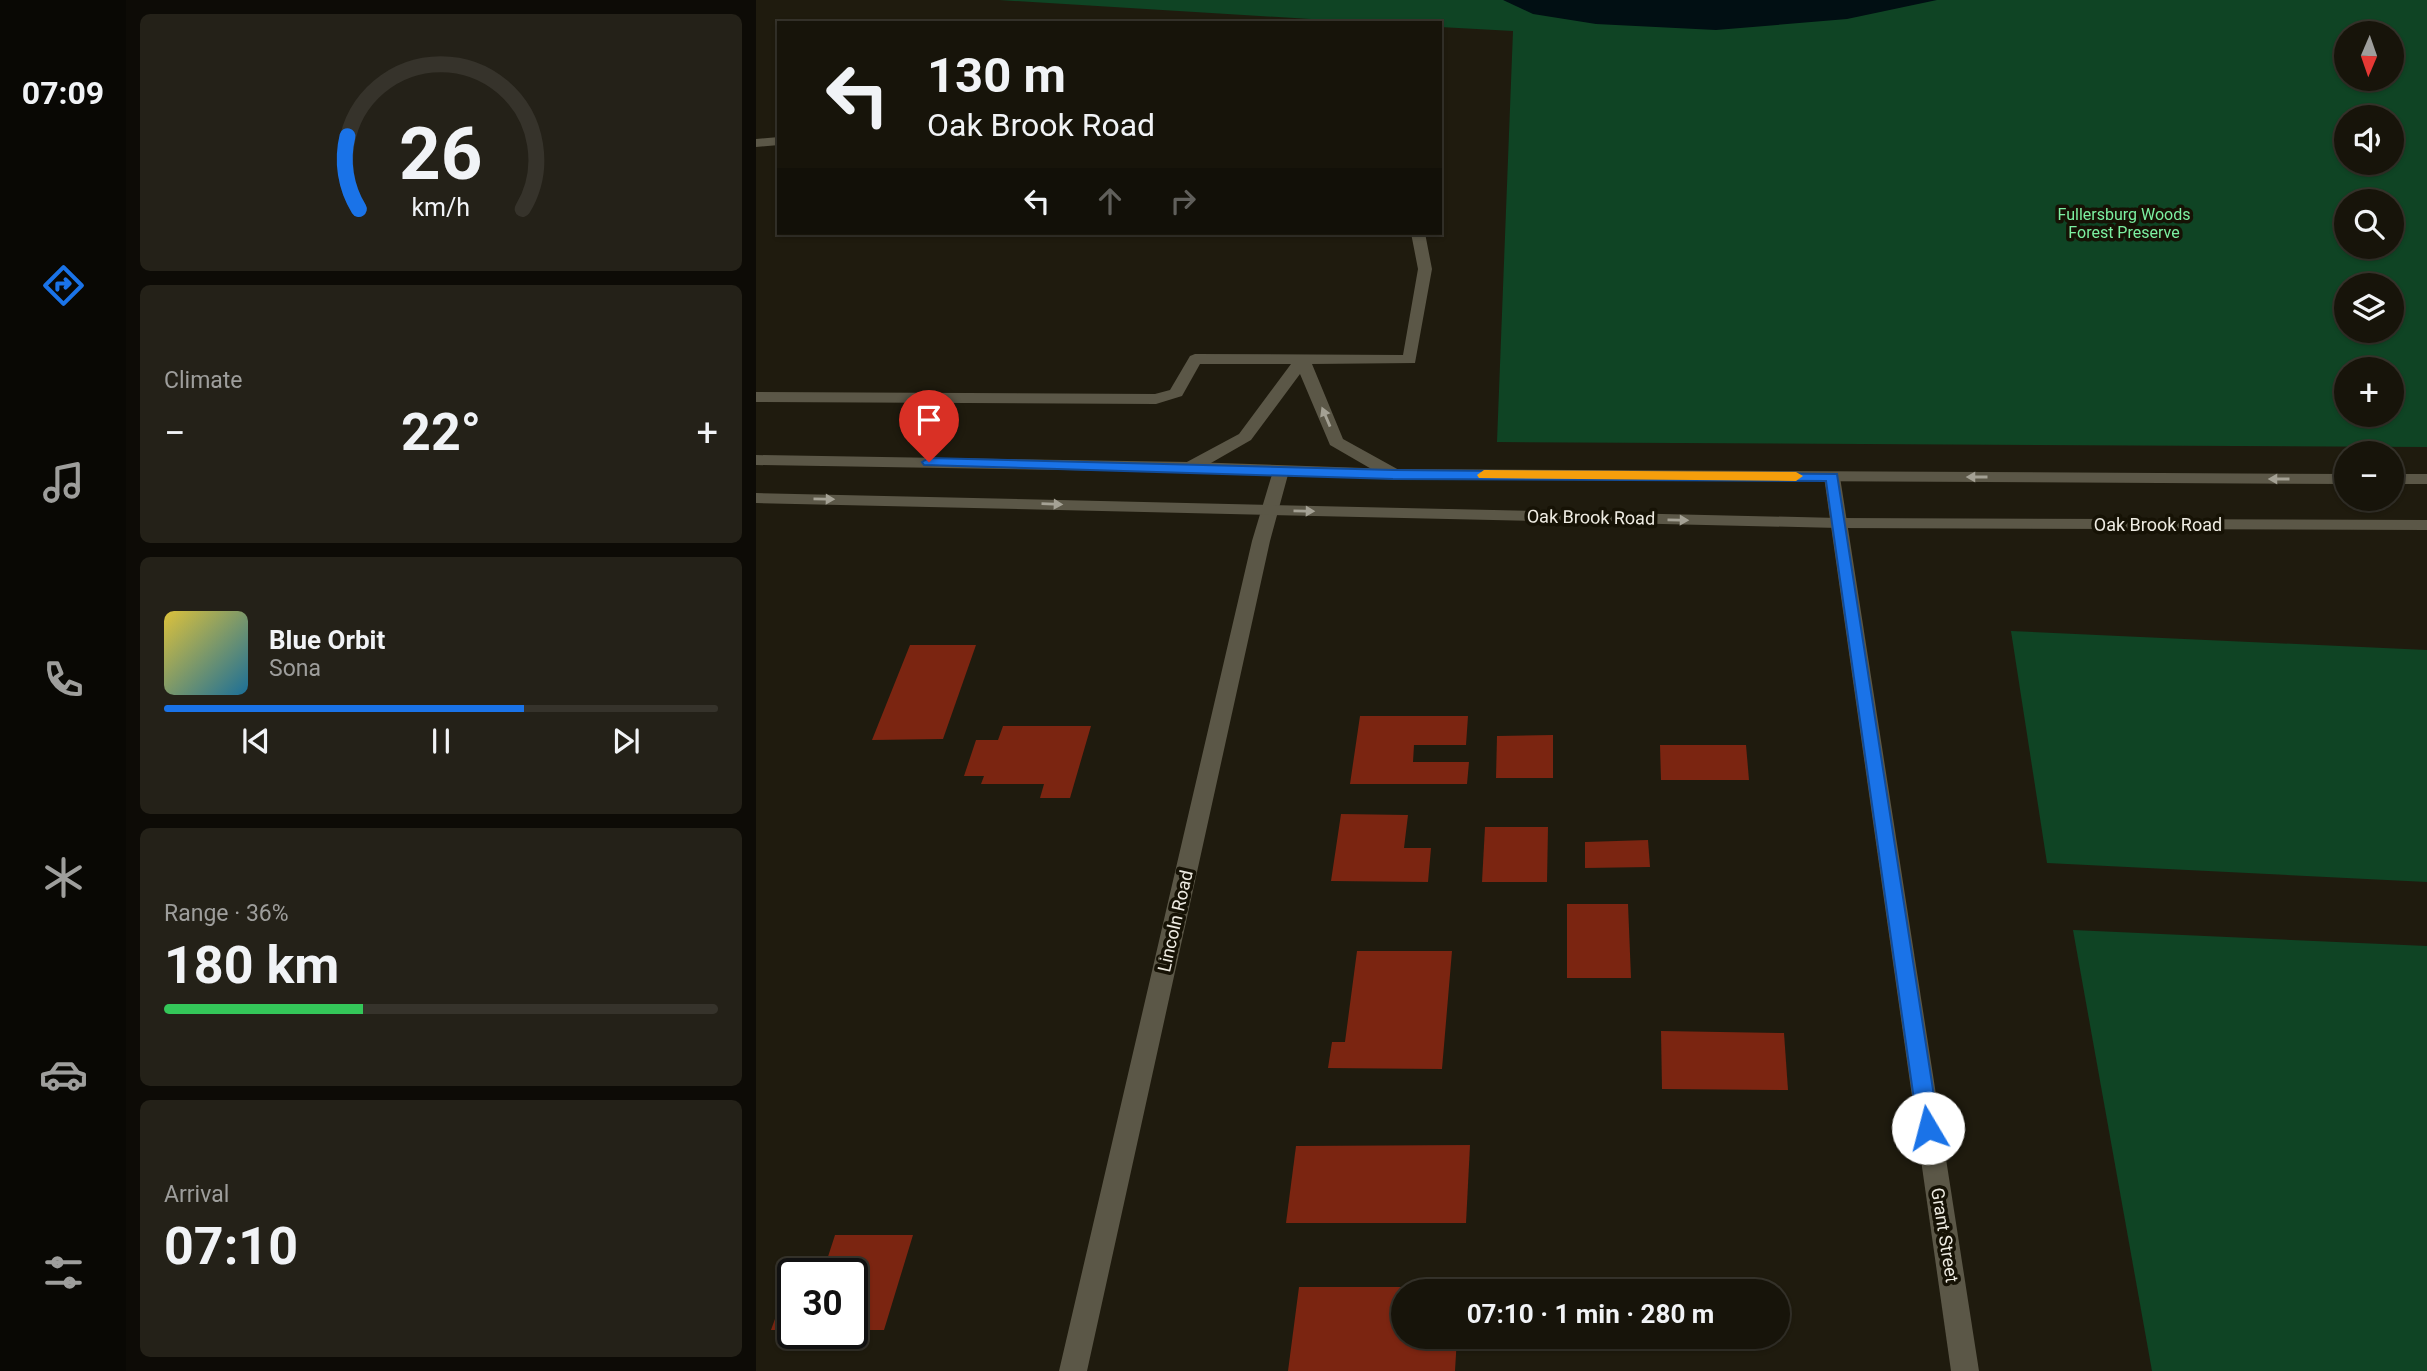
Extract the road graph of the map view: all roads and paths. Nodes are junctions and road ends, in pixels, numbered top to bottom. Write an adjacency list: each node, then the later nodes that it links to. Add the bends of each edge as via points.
1 (777, 141): 2 (main road)
2 (756, 143)
3 (1418, 235): 4 (lane, via 1425,270 1410,360)
4 (1302, 360): 5 (lane, via 1195,359 1176,393 1156,399); 7 (main road, via 1245,437); 9 (main road, one-way to 4, via 1336,442)
5 (756, 397)
6 (756, 460): 7 (main road)
7 (1191, 467): 8 (main road)
8 (1281, 471): 9 (main road); 15 (main road, Lincoln Road)
9 (1393, 474): 10 (main road)
10 (1832, 477): 11 (main road, one-way to 10); 16 (main road, Grant Street)
11 (2334, 479)
12 (2404, 479): 13 (main road)
13 (2427, 479)
14 (756, 498): 15 (main road, Oak Brook Road, one-way to 15)
15 (1270, 510): 16 (main road, Oak Brook Road, one-way to 16); 18 (main road, Lincoln Road)
16 (1839, 523): 17 (main road, Oak Brook Road); 19 (main road, Grant Street)
17 (2427, 525)
18 (1073, 1371)
19 (1965, 1371)

